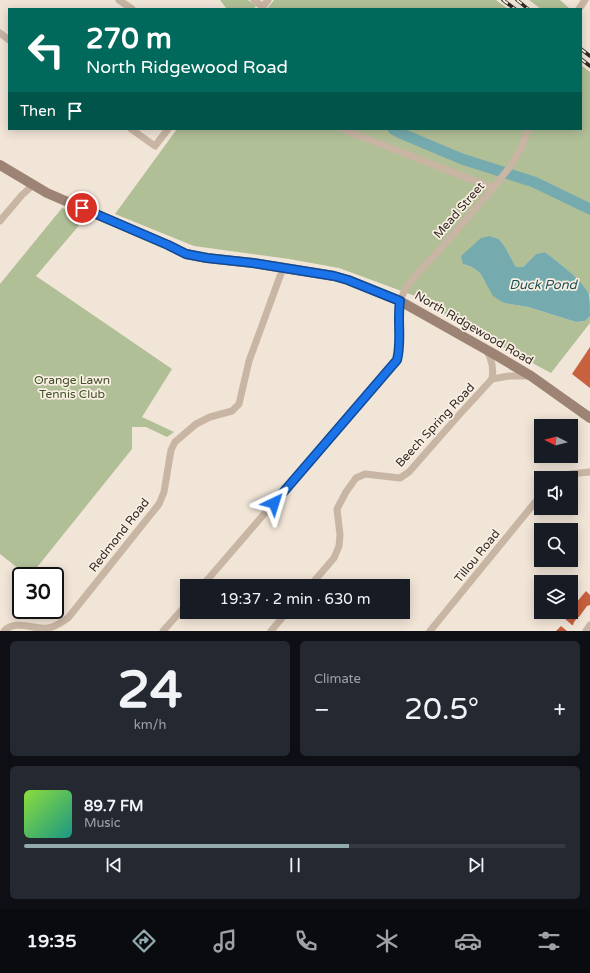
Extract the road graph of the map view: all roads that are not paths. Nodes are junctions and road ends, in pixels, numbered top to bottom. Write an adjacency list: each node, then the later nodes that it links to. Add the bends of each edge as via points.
1 (119, 0): 5 (street)
2 (254, 0): 6 (street)
3 (268, 0): 6 (street)
4 (586, 0): 7 (street)
5 (131, 8)
6 (262, 8)
7 (580, 8)
8 (0, 33): 9 (street)
9 (8, 39)
10 (132, 130): 11 (street, via 155,146)
11 (167, 130)
12 (345, 130): 16 (street)
13 (528, 130): 16 (street, Mead Street, via 509,169)
14 (0, 165): 15 (street, North Ridgewood Road)
15 (33, 185): 17 (street); 18 (street, North Ridgewood Road, via 186,254)
16 (493, 188): 19 (street, Mead Street, via 413,280)
17 (0, 221)
18 (283, 268): 19 (street, North Ridgewood Road, via 334,276); 32 (street, Redmond Road, via 249,361 237,407 204,420 175,442 159,504 68,618 48,628 14,625)
19 (400, 301): 20 (street, North Ridgewood Road); 27 (street, via 400,343 397,360)
20 (486, 349): 21 (street, North Ridgewood Road); 22 (street, via 492,360)
21 (531, 376): 22 (street); 23 (street, North Ridgewood Road)
22 (492, 379): 28 (street, Beech Spring Road, via 409,472 400,478 365,474 356,478 337,510 339,546 334,558)
23 (590, 418)
24 (590, 472): 25 (street)
25 (578, 473)
26 (534, 504): 35 (street, Tillou Road)
27 (208, 579)
28 (316, 579)
29 (180, 612): 33 (street)
30 (281, 619): 34 (street)
31 (590, 625): 36 (street)
32 (4, 631)
33 (163, 631)
34 (271, 631)
35 (430, 631)
36 (586, 631)

